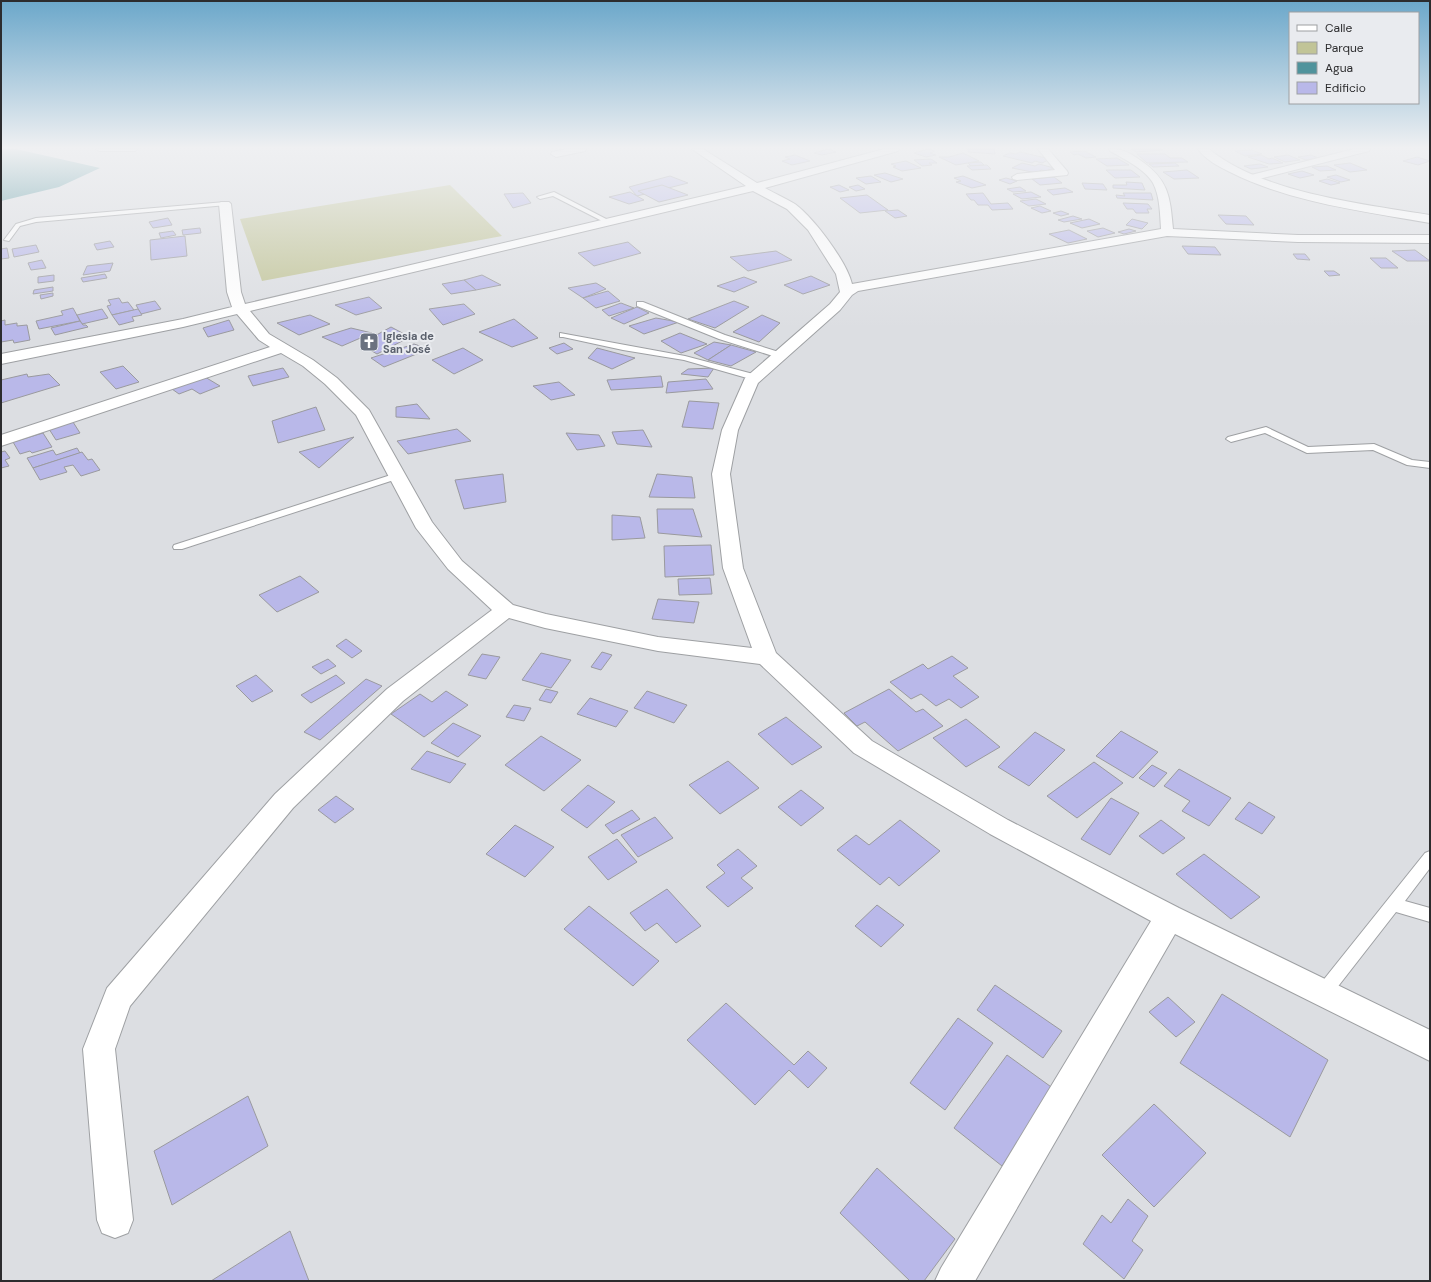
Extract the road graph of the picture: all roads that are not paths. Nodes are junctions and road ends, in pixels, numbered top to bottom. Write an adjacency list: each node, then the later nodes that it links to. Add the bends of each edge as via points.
1 (168, 209): 12 (lane, via 36,220 18,225)
2 (225, 209): 15 (street, via 234,292)
3 (583, 209): 9 (lane)
4 (663, 209): 9 (street)
5 (792, 209): 13 (street, via 813,228 843,274)
6 (1165, 209): 10 (street)
7 (1369, 209): 8 (street)
8 (1430, 219)
9 (608, 222): 15 (street)
10 (1167, 232): 11 (street, via 1319,240); 13 (street, via 854,288)
11 (1430, 239)
12 (6, 240)
13 (847, 292): 18 (street, via 835,307)
14 (640, 304): 18 (lane, via 722,338)
15 (240, 309): 17 (street, via 264,337); 19 (street, via 183,323)
16 (563, 335): 20 (lane, via 685,358)
17 (282, 348): 22 (street); 24 (street, via 308,363 331,381 363,413)
18 (779, 355): 20 (street)
19 (1, 359)
20 (754, 377): 27 (street, via 730,430 721,474 733,568)
21 (1231, 439): 23 (lane, via 1266,430 1307,450 1374,446 1410,463)
22 (1, 441)
23 (1430, 465)
24 (397, 476): 25 (lane); 26 (street, via 423,524 455,565)
25 (178, 547)
26 (505, 610): 27 (street, via 545,621 658,644); 34 (street, via 395,695 284,801 118,998 99,1049)
27 (766, 657): 31 (street, via 863,747 999,827)
28 (1430, 857): 29 (lane)
29 (1393, 904): 30 (lane); 32 (lane)
30 (1430, 916)
31 (1169, 917): 32 (street); 35 (street)
32 (1323, 993): 33 (street)
33 (1430, 1046)
34 (115, 1220)
35 (954, 1281)

